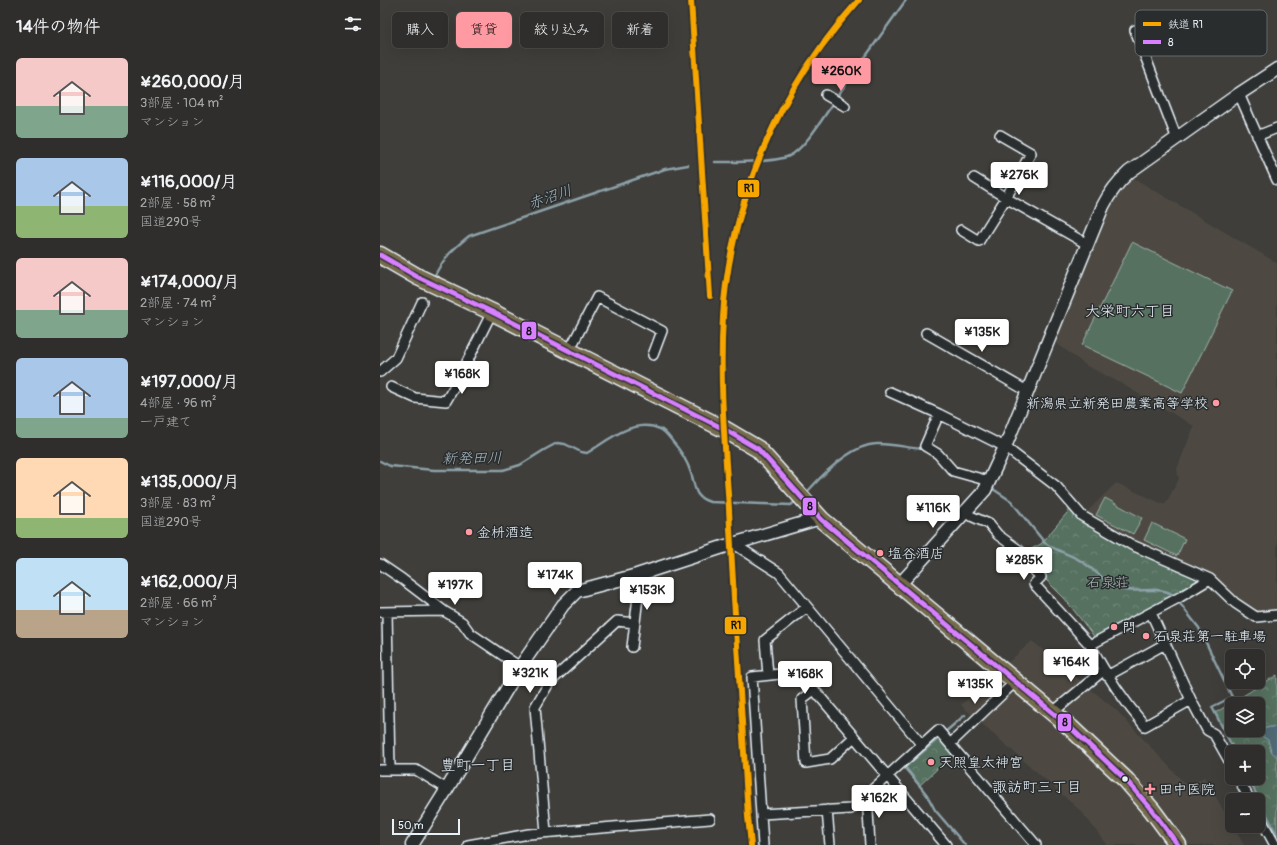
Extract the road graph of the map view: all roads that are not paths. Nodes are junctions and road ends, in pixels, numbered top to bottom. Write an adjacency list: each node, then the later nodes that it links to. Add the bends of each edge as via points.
1 (1145, 56): 9 (street)
2 (1277, 70): 3 (street)
3 (1239, 94): 8 (street); 9 (street)
4 (826, 95): 5 (street)
5 (845, 106)
6 (1277, 128): 8 (street)
7 (1000, 135): 12 (street, via 1031,153)
8 (1257, 136): 11 (street)
9 (1177, 139): 14 (street, via 1117,183 1103,206)
10 (974, 178): 12 (street)
11 (1277, 180)
12 (1006, 198): 13 (street, via 979,240); 14 (street)
13 (961, 230)
14 (1087, 244): 23 (street)
15 (380, 255): 17 (highway, via 418,277)
16 (422, 302): 21 (street, via 396,358)
17 (492, 312): 19 (highway); 22 (street, via 446,401 415,398)
18 (926, 333): 23 (street)
19 (569, 352): 20 (street, via 597,297 662,331); 29 (highway, via 724,429 758,449)
20 (653, 355)
21 (380, 372)
22 (391, 387)
23 (1027, 391): 26 (street)
24 (890, 392): 25 (street)
25 (939, 414): 26 (street); 27 (street, via 925,446 938,454 953,471)
26 (1005, 447): 27 (street); 33 (street, via 1056,486 1082,516 1132,545)
27 (987, 486): 28 (street)
28 (964, 513): 34 (street); 42 (street, via 989,524 998,535 1027,556 1022,560 1041,577 1034,584)
29 (822, 520): 30 (street, via 817,519); 34 (highway)
30 (734, 544): 32 (street); 35 (street, via 779,574)
31 (380, 564): 37 (street)
32 (637, 575): 40 (street); 44 (street, via 577,591 562,605)
33 (1210, 579): 38 (street); 39 (street, via 1235,603 1256,617)
34 (900, 584): 47 (highway)
35 (807, 607): 46 (street, via 765,640); 53 (street)
36 (383, 612): 37 (street); 56 (street)
37 (444, 612): 44 (street, via 462,622 470,633)
38 (1151, 612): 41 (street); 42 (street)
39 (1277, 615)
40 (635, 623): 43 (street); 64 (street, via 617,621 549,683 535,707)
41 (1165, 644): 45 (street); 49 (street)
42 (1090, 645): 45 (street)
43 (632, 647)
44 (520, 667): 58 (street)
45 (1105, 673): 49 (street, via 1145,726); 50 (street)
46 (768, 675): 48 (street, via 799,672); 61 (street, via 752,677)
47 (1016, 681): 50 (highway); 52 (street)
48 (814, 690): 51 (street); 51 (street, via 802,699 806,763 830,759)
49 (1191, 700): 54 (street, via 1207,730 1214,734)
50 (1052, 712): 72 (highway, via 1126,780)
51 (854, 737): 57 (street)
52 (950, 744): 53 (street, via 938,730); 71 (street)
53 (922, 745): 57 (street)
54 (1225, 754)
55 (380, 770): 56 (street)
56 (390, 770): 58 (street, via 416,770)
57 (887, 776): 59 (street); 70 (street)
58 (447, 789): 65 (street)
59 (867, 795): 60 (street, via 851,809); 69 (street)
60 (827, 810): 61 (street); 68 (street)
61 (761, 814): 67 (street)
62 (710, 819): 64 (street)
63 (1265, 827): 73 (street)
64 (546, 832): 66 (street)
65 (412, 845)
66 (468, 845)
67 (763, 845)
68 (830, 845)
69 (870, 845)
70 (946, 845)
71 (1036, 845)
72 (1178, 845)
73 (1275, 845)

